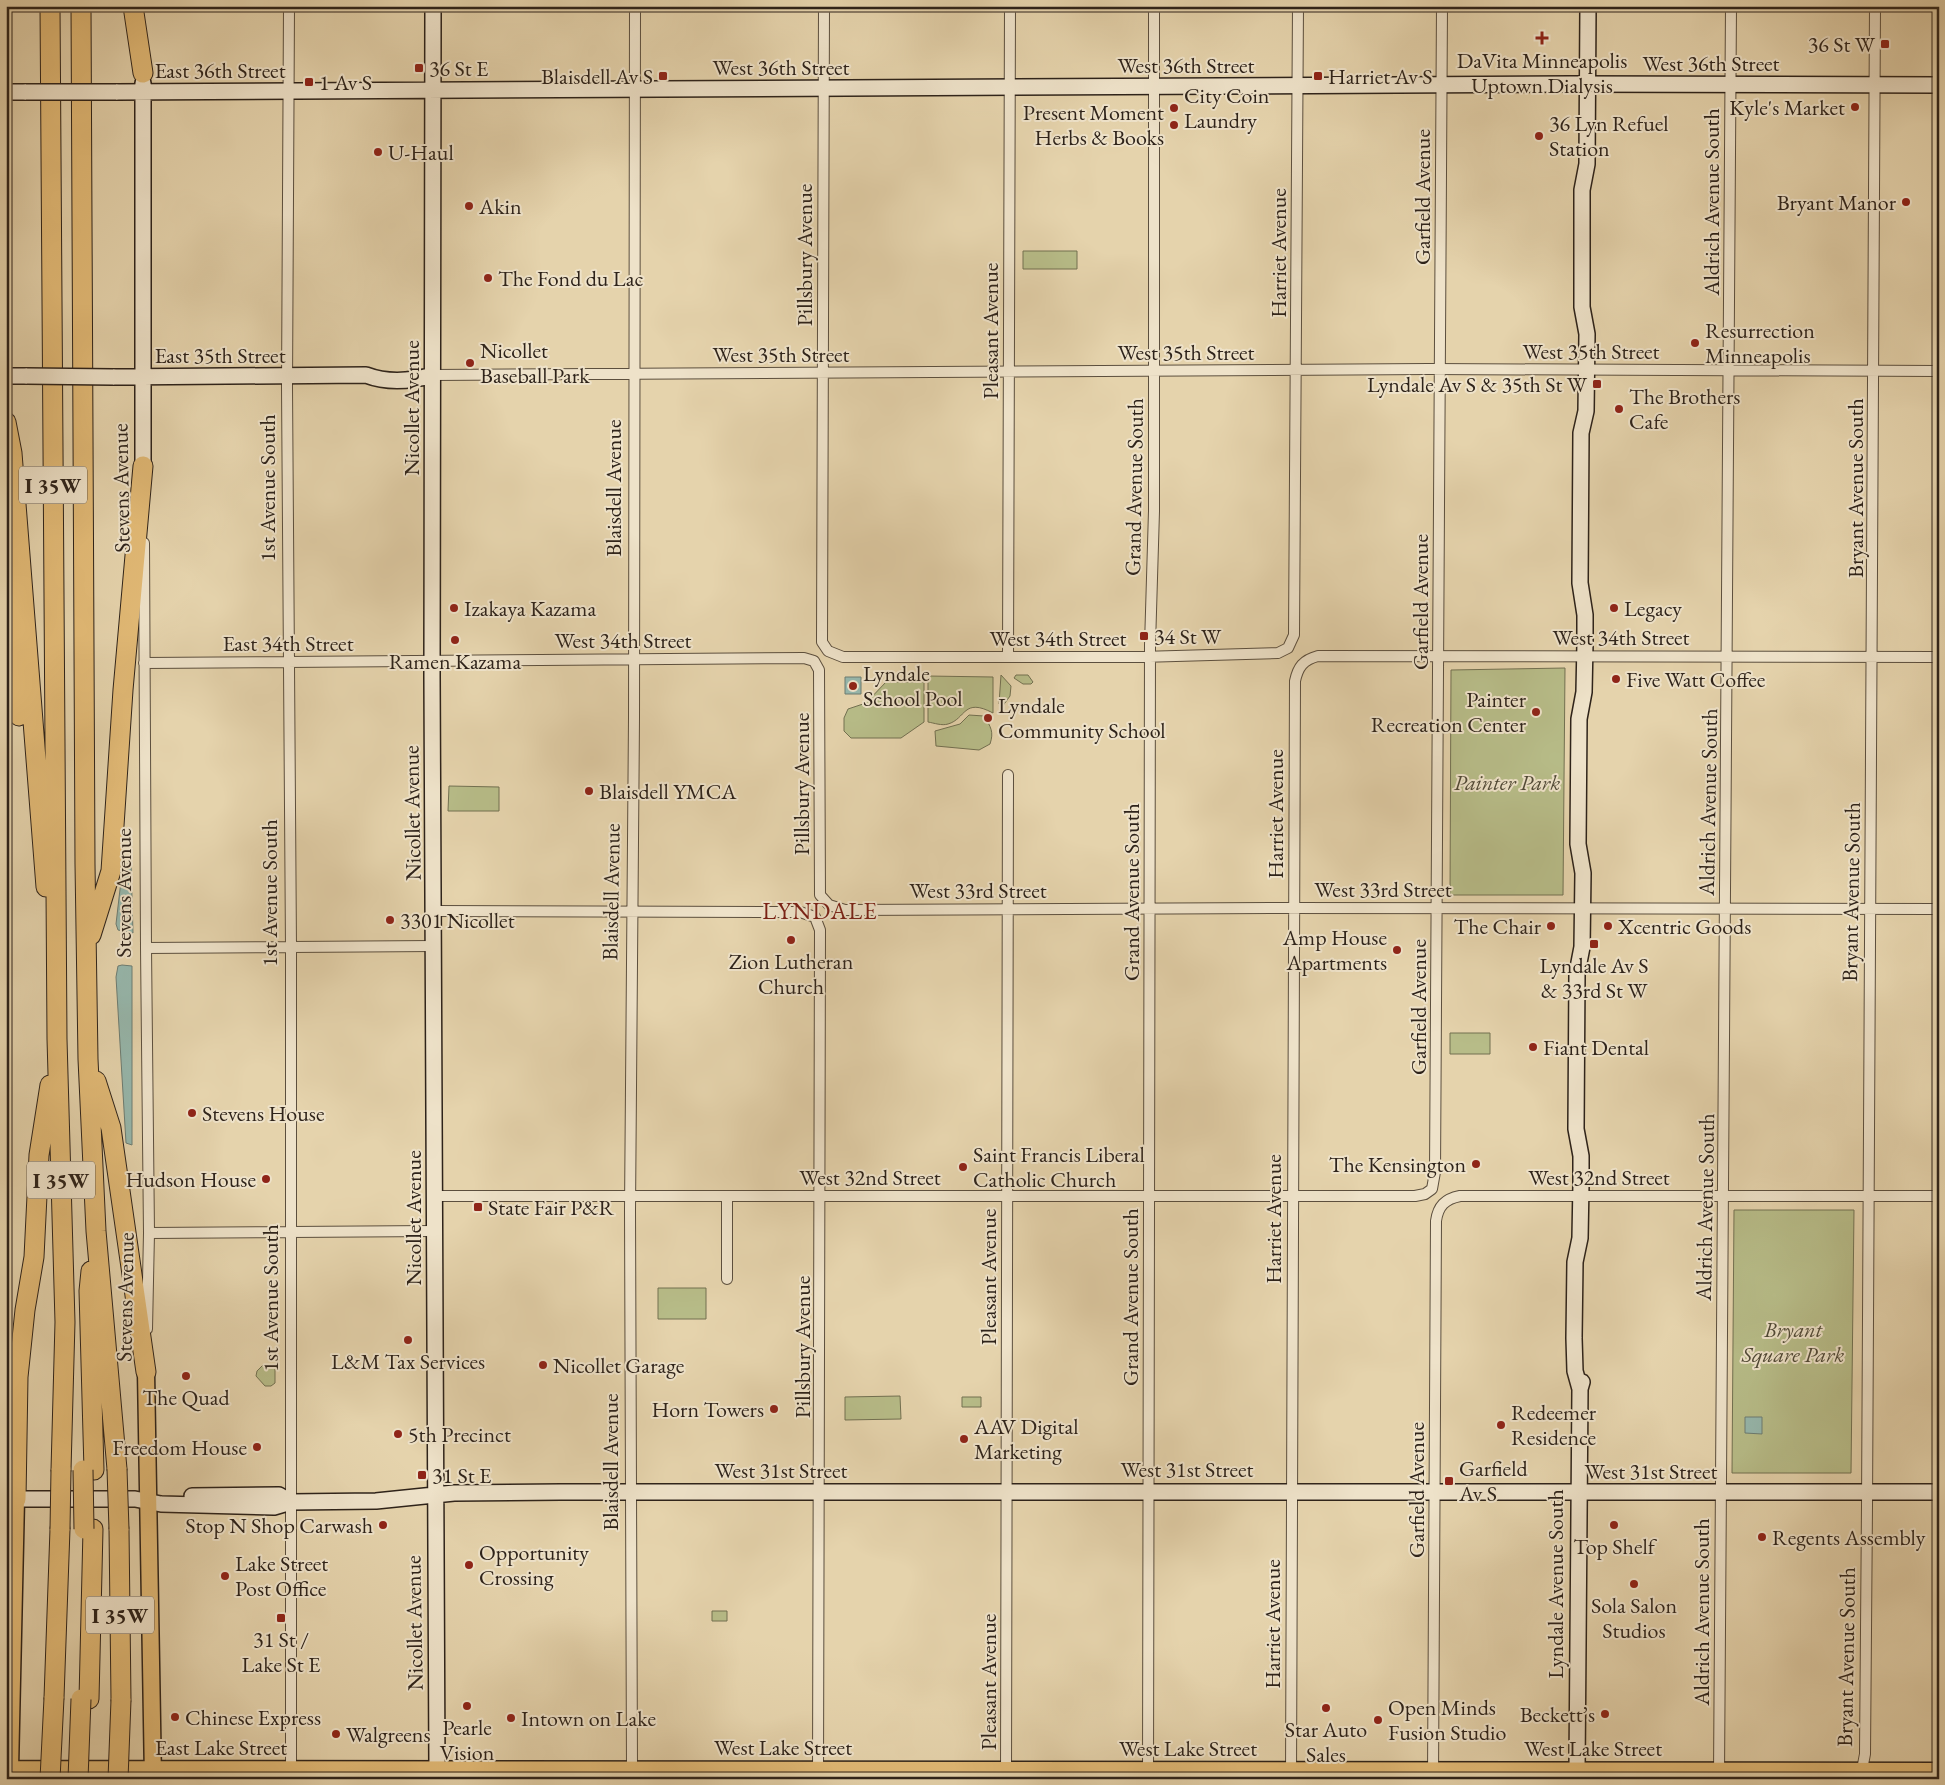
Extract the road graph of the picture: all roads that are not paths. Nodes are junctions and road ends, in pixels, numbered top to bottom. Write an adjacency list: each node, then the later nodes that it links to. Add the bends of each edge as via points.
1 (50, 6): 79 (highway, I 35W)
2 (81, 6): 78 (highway, I 35W)
3 (133, 6): 16 (highway)
4 (142, 6): 16 (street, Stevens Avenue)
5 (289, 6): 28 (street, 1st Avenue South)
6 (433, 6): 26 (street, Nicollet Avenue)
7 (634, 6): 27 (street, Blaisdell Avenue)
8 (824, 6): 25 (street, Pillsbury Avenue)
9 (1010, 6): 24 (street, Pleasant Avenue)
10 (1154, 6): 23 (street, Grand Avenue South)
11 (1298, 6): 20 (street, Harriet Avenue)
12 (1442, 6): 21 (street, Garfield Avenue)
13 (1588, 6): 17 (street, Lyndale Avenue South)
14 (1731, 6): 18 (street, Aldrich Avenue South)
15 (1875, 6): 19 (street, Bryant Avenue South)
16 (143, 83): 28 (street, East 36th Street); 29 (street, East 36th Street, bridge, via 116,92); 43 (street, Stevens Avenue)
17 (1588, 84): 18 (street, West 36th Street); 21 (street, West 36th Street); 31 (street, Lyndale Avenue South, via 1587,164 1592,199 1591,311)
18 (1731, 84): 19 (street, West 36th Street); 32 (street, Aldrich Avenue South)
19 (1875, 84): 22 (street, West 36th Street); 33 (street, Bryant Avenue South)
20 (1298, 85): 21 (street, West 36th Street); 23 (street, West 36th Street); 36 (street, Harriet Avenue)
21 (1442, 85): 30 (street, Garfield Avenue)
22 (1939, 85)
23 (1154, 86): 24 (street, West 36th Street); 35 (street, Grand Avenue South)
24 (1010, 87): 25 (street, West 36th Street); 38 (street, Pleasant Avenue)
25 (823, 88): 27 (street, West 36th Street); 40 (street, Pillsbury Avenue)
26 (434, 90): 27 (street, West 36th Street); 28 (street, East 36th Street); 34 (street, Nicollet Avenue)
27 (635, 90): 39 (street, Blaisdell Avenue)
28 (289, 91): 42 (street, 1st Avenue South)
29 (6, 92)
30 (1440, 370): 31 (street, West 35th Street); 36 (street, West 35th Street); 49 (street, Garfield Avenue)
31 (1586, 370): 32 (street, West 35th Street); 50 (street, Lyndale Avenue South, via 1586,410 1581,429 1580,583 1585,615)
32 (1729, 370): 33 (street, West 35th Street); 52 (street, Aldrich Avenue South)
33 (1875, 370): 37 (street, West 35th Street); 53 (street, Bryant Avenue South)
34 (433, 371): 39 (street, West 35th Street); 42 (street, East 35th Street, via 377,371 366,376); 57 (street, Nicollet Avenue)
35 (1155, 371): 36 (street, West 35th Street); 38 (street, West 35th Street); 54 (street, Grand Avenue South)
36 (1296, 371): 47 (street, Harriet Avenue, via 1294,635)
37 (1939, 371)
38 (1009, 372): 40 (street, West 35th Street); 51 (street, Pleasant Avenue)
39 (634, 373): 40 (street, West 35th Street); 56 (street, Blaisdell Avenue)
40 (823, 373): 48 (street, Pillsbury Avenue, via 822,642)
41 (6, 376): 43 (street, East 35th Street, bridge)
42 (287, 376): 43 (street, East 35th Street); 61 (street, 1st Avenue South)
43 (142, 377): 45 (street, Stevens Avenue)
44 (6, 422): 63 (highway, via 12,453)
45 (142, 466): 60 (street, Stevens Avenue); 78 (highway, via 111,871)
46 (6, 575): 63 (highway, via 20,718)
47 (1288, 648): 54 (street, West 34th Street, via 1267,654)
48 (828, 651): 51 (street, West 34th Street, via 843,657)
49 (1438, 655): 50 (street, West 34th Street); 59 (street, West 34th Street, via 1318,656); 68 (street, Garfield Avenue)
50 (1585, 655): 52 (street, West 34th Street); 69 (street, Lyndale Avenue South, via 1579,719 1578,844 1583,873)
51 (1008, 656): 54 (street, West 34th Street)
52 (1728, 656): 53 (street, West 34th Street); 70 (street, Aldrich Avenue South)
53 (1873, 656): 55 (street, West 34th Street); 71 (street, Bryant Avenue South)
54 (1150, 657): 66 (street, Grand Avenue South)
55 (1939, 657)
56 (634, 659): 57 (street, West 34th Street); 58 (street, West 34th Street, via 804,658); 74 (street, Blaisdell Avenue)
57 (432, 661): 61 (street, East 34th Street); 73 (street, Nicollet Avenue)
58 (814, 661): 64 (street, Pillsbury Avenue, via 820,670 820,895)
59 (1304, 662): 67 (street, Harriet Avenue, via 1295,681)
60 (144, 663): 61 (street, East 34th Street); 77 (street, Stevens Avenue)
61 (289, 663): 76 (street, 1st Avenue South)
62 (1008, 775): 65 (street, Pleasant Avenue)
63 (42, 850): 79 (highway)
64 (828, 905): 65 (street, West 33rd Street, via 845,910)
65 (1006, 908): 66 (street, West 33rd Street); 87 (street, Pleasant Avenue)
66 (1150, 908): 67 (street, West 33rd Street); 88 (street, Grand Avenue South)
67 (1293, 908): 68 (street, West 33rd Street); 89 (street, Harriet Avenue)
68 (1437, 908): 69 (street, West 33rd Street); 82 (street, Garfield Avenue, via 1436,1172 1432,1189)
69 (1582, 908): 70 (street, West 33rd Street); 90 (street, Lyndale Avenue South, via 1582,947 1577,983 1576,1129 1581,1156)
70 (1725, 908): 71 (street, West 33rd Street); 91 (street, Aldrich Avenue South)
71 (1870, 908): 72 (street, West 33rd Street); 92 (street, Bryant Avenue South)
72 (1939, 909)
73 (434, 911): 74 (street); 75 (street, Nicollet Avenue)
74 (632, 911): 84 (street, Blaisdell Avenue); 86 (street, Pillsbury Avenue, via 800,912 815,917 820,930)
75 (434, 946): 76 (street); 83 (street, Nicollet Avenue)
76 (291, 947): 77 (street); 98 (street, 1st Avenue South)
77 (146, 948): 97 (street, Stevens Avenue)
78 (86, 950): 81 (highway, I 35W)
79 (57, 965): 80 (highway, I 35W)
80 (57, 1039): 100 (highway, I 35W); 114 (highway, via 39,1155 34,1257 18,1378)
81 (88, 1059): 95 (highway, I 35W); 101 (highway, via 111,1128)
82 (1425, 1194): 89 (street, West 32nd Street)
83 (435, 1196): 84 (street, West 32nd Street); 96 (street, Nicollet Avenue)
84 (630, 1196): 85 (street, West 32nd Street); 107 (street, Blaisdell Avenue)
85 (727, 1196): 86 (street, West 32nd Street); 99 (street)
86 (820, 1196): 87 (street, West 32nd Street); 103 (street, Pillsbury Avenue)
87 (1007, 1196): 88 (street, West 32nd Street); 105 (street, Pleasant Avenue)
88 (1148, 1196): 89 (street, West 32nd Street); 104 (street, Grand Avenue South)
89 (1292, 1196): 106 (street, Harriet Avenue)
90 (1580, 1196): 91 (street, West 32nd Street); 94 (street, West 32nd Street, via 1460,1196); 109 (street, Lyndale Avenue South, via 1574,1338 1575,1372 1580,1389)
91 (1724, 1196): 92 (street, West 32nd Street); 110 (street, Aldrich Avenue South)
92 (1868, 1196): 93 (street, West 32nd Street); 111 (street, Bryant Avenue South)
93 (1939, 1196)
94 (1442, 1203): 108 (street, Garfield Avenue, via 1436,1221)
95 (96, 1231): 102 (highway, via 88,1291); 135 (highway, I 35W, bridge, via 117,1469 121,1700)
96 (434, 1231): 98 (street); 113 (street, Nicollet Avenue)
97 (149, 1233): 98 (street); 101 (street, Stevens Avenue)
98 (291, 1233): 116 (street, 1st Avenue South)
99 (727, 1279)
100 (65, 1322): 102 (highway, via 80,1380); 132 (highway, I 35W, bridge)
101 (146, 1372): 115 (main road, Stevens Avenue)
102 (89, 1470): 117 (highway)
103 (820, 1490): 105 (street, West 31st Street); 107 (street, West 31st Street); 124 (street, Pillsbury Avenue)
104 (1148, 1490): 105 (street, West 31st Street); 106 (street, West 31st Street); 126 (street, Grand Avenue South)
105 (1006, 1491): 125 (street, Pleasant Avenue)
106 (1291, 1491): 108 (street, West 31st Street); 127 (street, Harriet Avenue)
107 (632, 1492): 113 (street, West 31st Street); 123 (street, Blaisdell Avenue)
108 (1434, 1492): 109 (street, West 31st Street); 128 (street, Garfield Avenue)
109 (1578, 1492): 110 (street, West 31st Street); 129 (street, Lyndale Avenue South)
110 (1720, 1492): 111 (street, West 31st Street); 130 (street, Aldrich Avenue South)
111 (1867, 1492): 112 (street, West 31st Street); 131 (street, Bryant Avenue South, via 1864,1754)
112 (1939, 1492)
113 (434, 1494): 116 (street, West 31st Street, via 376,1502); 118 (street, Nicollet Avenue)
114 (11, 1499): 115 (street, West 31st Street); 120 (main road)
115 (147, 1500): 116 (street, West 31st Street, via 161,1504 250,1506); 121 (main road, Stevens Avenue, via 151,1539)
116 (291, 1502): 122 (street, 1st Avenue South)
117 (85, 1699): 133 (highway, bridge); 134 (highway)
118 (437, 1770): 122 (main road, East Lake Street); 123 (main road, West Lake Street)
119 (1939, 1771): 131 (main road, West Lake Street)
120 (8, 1772): 121 (main road, East Lake Street)
121 (153, 1774): 122 (main road, East Lake Street)
122 (291, 1774)
123 (632, 1774): 124 (main road, West Lake Street)
124 (818, 1774): 125 (main road, West Lake Street)
125 (1006, 1774): 126 (main road, West Lake Street)
126 (1148, 1774): 127 (main road, West Lake Street)
127 (1291, 1775): 128 (main road, West Lake Street)
128 (1433, 1775): 129 (main road, West Lake Street)
129 (1576, 1775): 130 (main road, West Lake Street)
130 (1719, 1775): 131 (main road, West Lake Street)
131 (1861, 1775)
132 (50, 1779)
133 (78, 1779)
134 (86, 1779)
135 (118, 1779)

